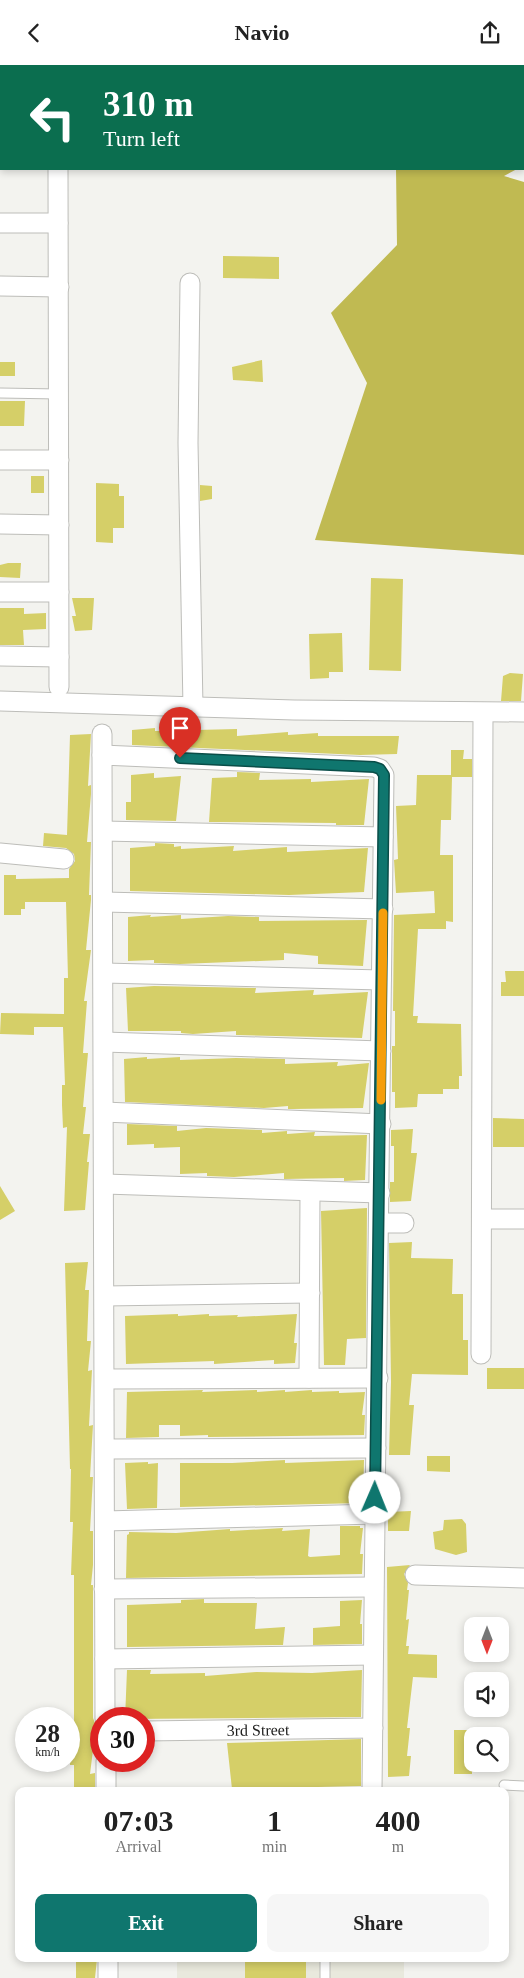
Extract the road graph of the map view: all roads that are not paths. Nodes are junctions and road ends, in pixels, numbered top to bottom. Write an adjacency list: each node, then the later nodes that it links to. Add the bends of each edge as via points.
1 (58, 170): 3 (street)
2 (0, 223): 3 (street)
3 (58, 223): 6 (street)
4 (190, 283): 19 (street, via 188,443)
5 (0, 286): 6 (street)
6 (59, 287): 8 (street)
7 (0, 393): 8 (lane)
8 (59, 394): 10 (street)
9 (0, 460): 10 (street)
10 (59, 460): 12 (street)
11 (0, 524): 12 (street)
12 (59, 525): 14 (street)
13 (0, 592): 14 (street)
14 (60, 593): 16 (street)
15 (0, 656): 16 (street)
16 (60, 657): 17 (street)
17 (60, 687)
18 (0, 701): 19 (street)
19 (192, 707): 21 (street)
20 (524, 710): 21 (street)
21 (483, 713): 39 (street)
22 (102, 734): 23 (street)
23 (102, 755): 24 (street); 25 (street, via 374,767 384,775)
24 (103, 831): 25 (street); 28 (street)
25 (384, 837): 29 (street)
26 (0, 853): 27 (street)
27 (64, 859)
28 (104, 902): 29 (street); 30 (street)
29 (383, 909): 31 (street)
30 (104, 973): 31 (street); 32 (street)
31 (381, 981): 33 (street)
32 (104, 1042): 33 (street); 34 (street)
33 (381, 1051): 35 (street)
34 (104, 1112): 35 (street); 36 (street)
35 (381, 1124): 38 (street)
36 (104, 1184): 37 (street); 44 (street)
37 (310, 1192): 38 (street); 43 (street)
38 (380, 1193): 41 (street)
39 (482, 1219): 40 (street); 45 (street)
40 (524, 1219)
41 (380, 1223): 42 (street); 47 (street)
42 (404, 1223)
43 (310, 1293): 44 (street); 46 (street)
44 (105, 1296): 48 (street)
45 (481, 1354)
46 (309, 1378): 47 (street); 48 (street)
47 (378, 1378): 49 (street)
48 (105, 1379): 50 (street)
49 (376, 1448): 50 (street); 51 (street)
50 (104, 1449): 52 (street)
51 (375, 1514): 52 (street); 55 (street)
52 (105, 1521): 56 (street)
53 (415, 1575): 54 (street)
54 (524, 1578)
55 (373, 1587): 56 (street); 57 (street)
56 (104, 1589): 58 (street)
57 (372, 1655): 58 (street); 60 (street)
58 (105, 1659): 59 (street)
59 (106, 1707)
60 (372, 1728): 61 (street, 3rd Street); 66 (street)
61 (155, 1731)
62 (106, 1772): 65 (street)
63 (504, 1785): 64 (lane)
64 (524, 1786)
65 (106, 1787)
66 (372, 1787)
67 (108, 1962): 69 (street)
68 (325, 1962): 70 (lane)
69 (108, 1978)
70 (325, 1978)

